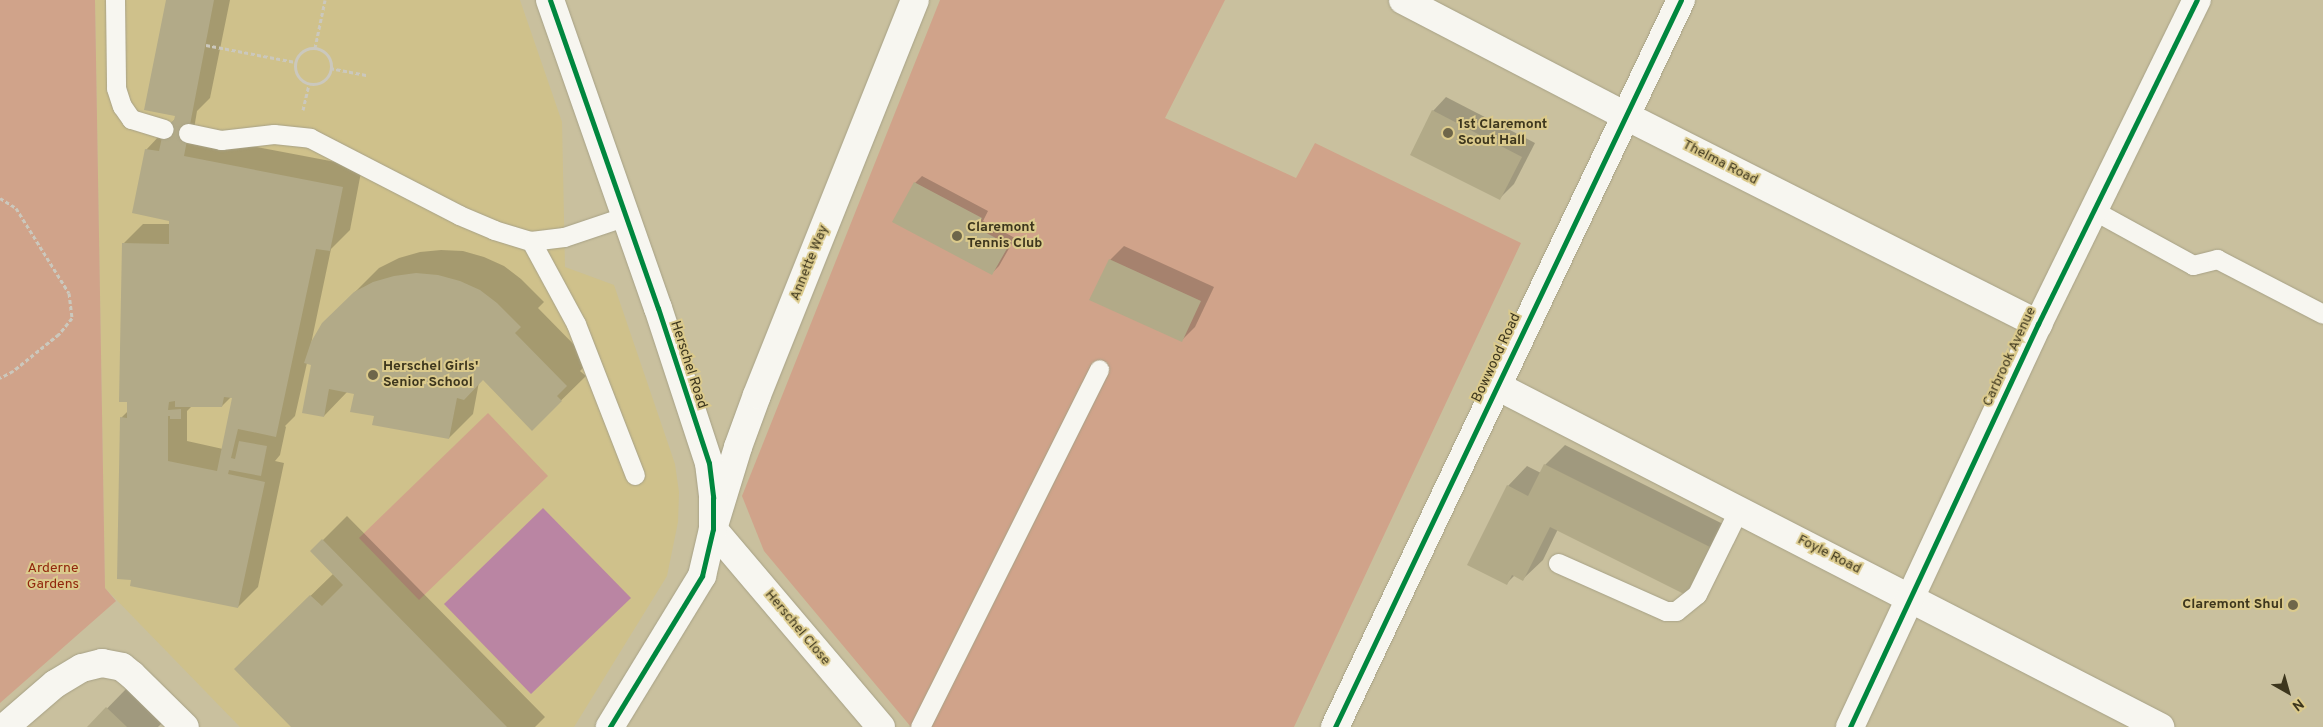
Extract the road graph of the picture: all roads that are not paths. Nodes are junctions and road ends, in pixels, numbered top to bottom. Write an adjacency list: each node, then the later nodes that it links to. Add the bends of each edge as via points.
1 (115, 0): 8 (lane, via 116,88 122,106 131,119)
2 (550, 0): 11 (street, Herschel Road)
3 (915, 0): 19 (street, Annette Way, via 757,395)
4 (1403, 0): 7 (street, Thelma Road)
5 (1680, 0): 7 (street, Bowwood Road)
6 (2197, 0): 10 (street, Carbrook Avenue)
7 (1626, 116): 14 (street, Thelma Road); 16 (street, Bowwood Road)
8 (164, 128)
9 (188, 133): 12 (lane, via 221,140 274,134 310,138 459,215)
10 (2093, 210): 13 (lane, via 2193,265 2217,260); 14 (street, Carbrook Avenue)
11 (626, 216): 12 (lane, via 564,237); 19 (street, Herschel Road, via 709,463 714,498)
12 (531, 241): 17 (lane, via 576,324)
13 (2323, 314)
14 (2038, 324): 21 (street, Carbrook Avenue)
15 (1099, 369): 26 (lane)
16 (1497, 386): 18 (street, Foyle Road); 27 (street, Bowwood Road)
17 (635, 475)
18 (1739, 509): 20 (lane, via 1697,594 1676,611 1666,611); 21 (street, Foyle Road)
19 (713, 529): 24 (street, Herschel Road, via 702,576); 25 (street, Herschel Close)
20 (1558, 563)
21 (1909, 597): 28 (street, Carbrook Avenue); 29 (street, Foyle Road)
22 (5, 727): 23 (street, via 55,684 82,668 102,663 122,667)
23 (185, 727)
24 (610, 727)
25 (881, 727)
26 (920, 727)
27 (1335, 727)
28 (1850, 727)
29 (2160, 727)

